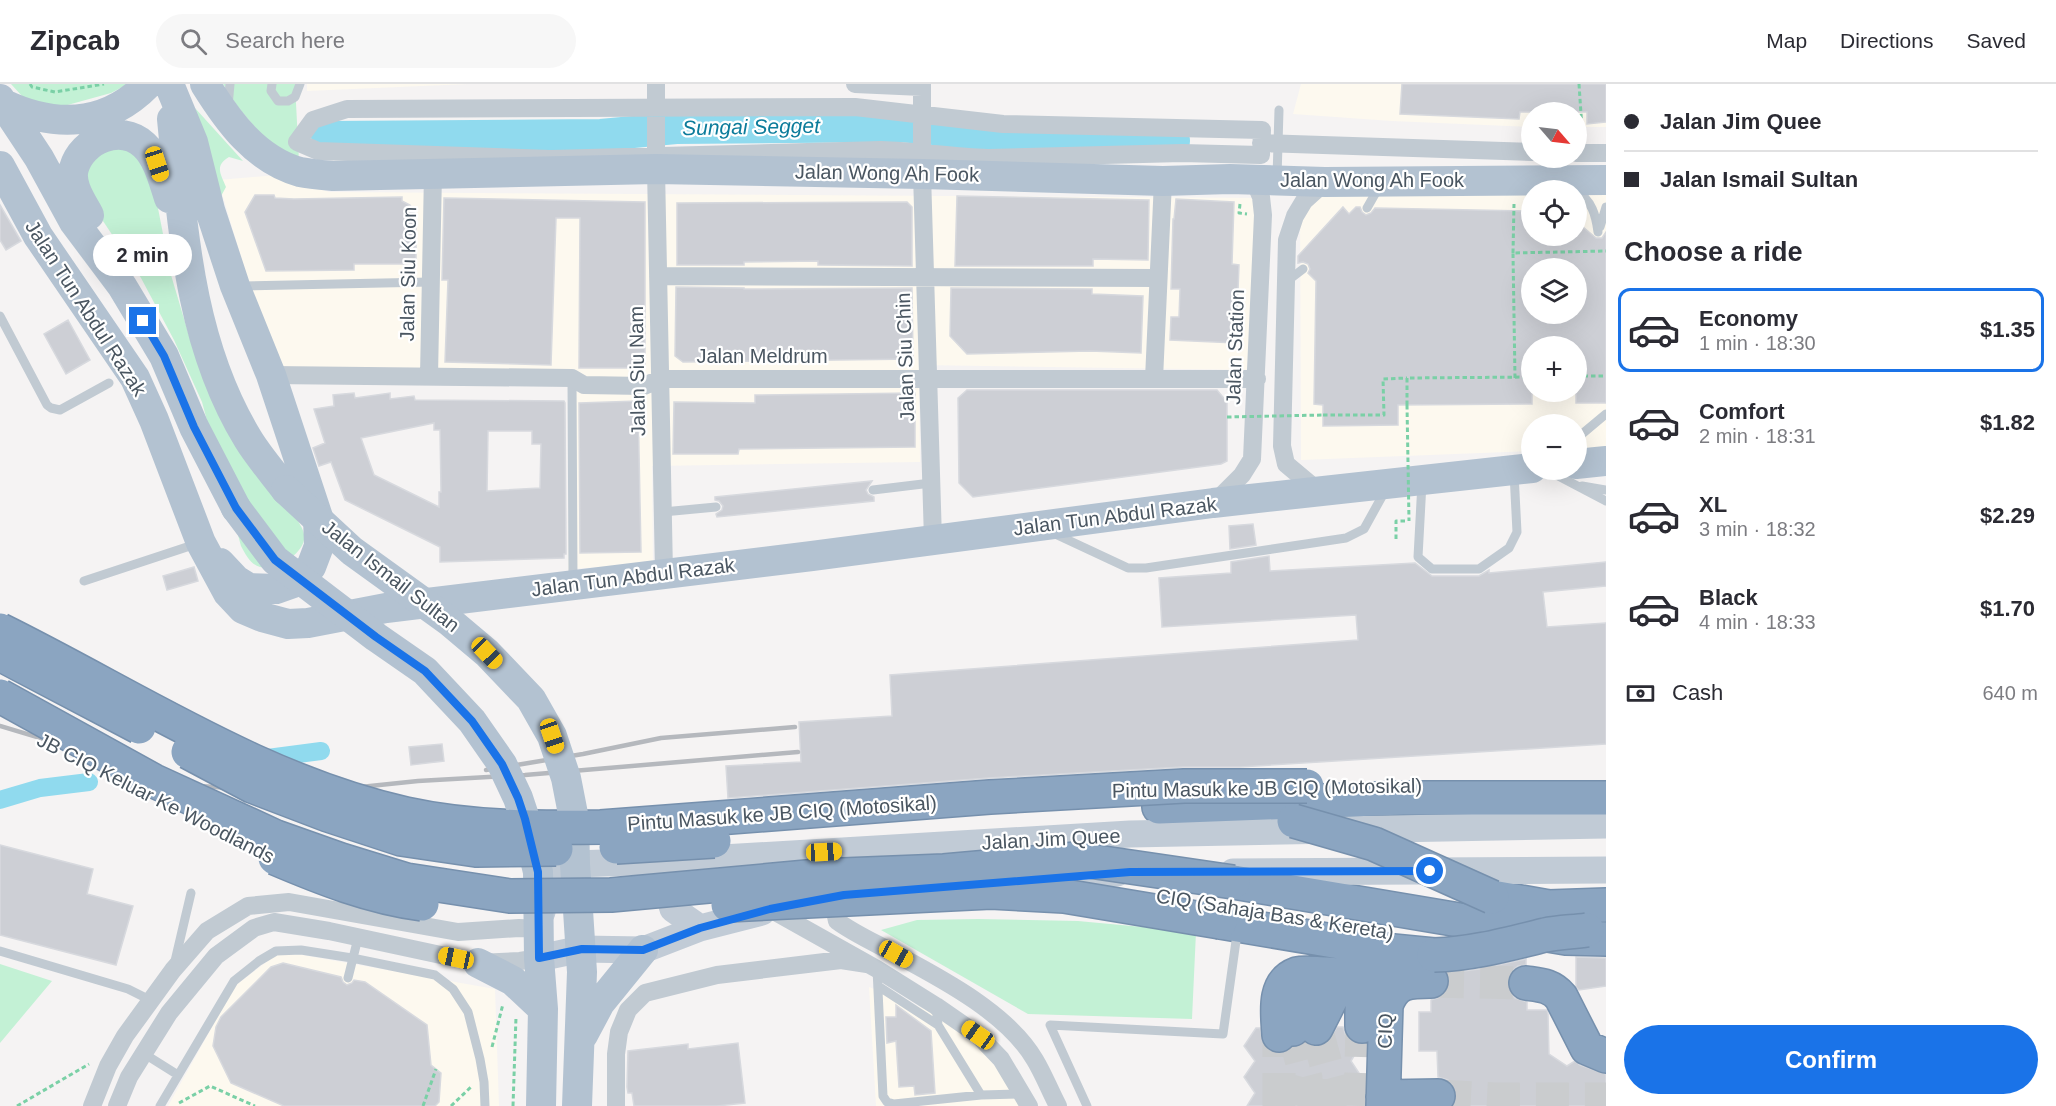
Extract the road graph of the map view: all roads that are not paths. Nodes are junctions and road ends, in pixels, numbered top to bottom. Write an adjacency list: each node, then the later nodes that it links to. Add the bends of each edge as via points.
1 (148, 84): 10 (main road, via 127,102 104,114 78,120 27,115)
2 (169, 84): 33 (main road, Jalan Ismail Sultan); 41 (main road, via 193,142)
3 (205, 84): 14 (main road, Jalan Wong Ah Fook)
4 (230, 84): 14 (lane)
5 (272, 84): 6 (lane, via 271,91 278,100 288,101 295,97)
6 (300, 84)
7 (656, 84): 12 (street, Jalan Siu Nam)
8 (855, 84): 9 (street)
9 (922, 86): 13 (street, Jalan Siu Chin)
10 (2, 101): 40 (main road, via 74,222)
11 (1279, 110): 15 (lane)
12 (656, 111): 13 (street, via 855,107); 19 (street, Jalan Siu Nam); 19 (street, via 347,110 313,120 297,142 318,150 551,159)
13 (922, 115): 15 (street, via 1003,124 1262,130); 20 (street, Jalan Siu Chin)
14 (228, 118): 22 (main road, Jalan Wong Ah Fook, via 271,160 300,172 333,176)
15 (1269, 143): 16 (street); 20 (street, via 1261,155); 23 (lane)
16 (1521, 152)
17 (1587, 153): 18 (street)
18 (1606, 153)
19 (656, 156): 20 (main road, Jalan Wong Ah Fook); 22 (main road, Jalan Wong Ah Fook); 35 (street, Jalan Siu Nam)
20 (922, 158): 25 (main road, Jalan Wong Ah Fook); 36 (street, Jalan Siu Chin)
21 (0, 166): 71 (main road, Jalan Tun Abdul Razak, via 38,236 135,378)
22 (433, 173): 38 (street, Jalan Siu Koon)
23 (1265, 180): 25 (main road, Jalan Wong Ah Fook); 26 (main road, Jalan Wong Ah Fook); 49 (street, Jalan Station, via 1261,197)
24 (1606, 180): 28 (main road, Jalan Wong Ah Fook)
25 (1163, 181): 37 (street)
26 (1325, 182): 27 (main road, Jalan Wong Ah Fook); 39 (street, via 1304,201 1293,222 1287,240)
27 (1383, 182): 29 (main road, Jalan Wong Ah Fook); 32 (lane)
28 (1587, 184)
29 (1521, 186)
30 (1587, 201): 31 (lane, via 1596,214 1598,232)
31 (1606, 207)
32 (1367, 208)
33 (184, 248): 40 (main road, via 157,164 143,144 127,135 97,139 83,152 74,169 74,184); 82 (main road, Jalan Ismail Sultan, bridge, via 205,344 248,440 286,490 352,551 449,621 487,653 531,699 552,736 566,778)
34 (1303, 269): 39 (lane)
35 (658, 276): 36 (street); 46 (street, Jalan Siu Nam)
36 (925, 278): 37 (street); 47 (street, Jalan Siu Chin)
37 (1158, 279): 48 (street)
38 (430, 282): 41 (lane); 44 (street, Jalan Siu Koon)
39 (1286, 282): 63 (street, via 1282,446 1286,464)
40 (122, 286): 89 (main road, bridge, via 164,356 194,427 236,508 275,560 425,671 472,721 502,764 518,798)
41 (235, 286): 43 (main road)
42 (0, 316): 50 (lane, via 51,408 60,410)
43 (271, 375): 44 (street, Jalan Meldrum); 71 (main road, via 318,517 319,546 311,567 293,583 276,589 249,588 236,580)
44 (429, 376): 45 (street, Jalan Meldrum)
45 (572, 378): 46 (street, Jalan Meldrum, via 584,385 644,386); 74 (lane)
46 (660, 379): 47 (street, Jalan Meldrum); 68 (street, Jalan Siu Nam)
47 (928, 379): 48 (street, Jalan Meldrum); 60 (street, Jalan Siu Chin)
48 (1154, 379): 49 (street, Jalan Meldrum)
49 (1257, 380): 66 (street, Jalan Station, via 1252,459 1242,475)
50 (109, 383)
51 (1606, 414): 52 (lane)
52 (1587, 430)
53 (1606, 461): 55 (main road)
54 (1521, 469): 56 (main road, Jalan Tun Abdul Razak)
55 (1587, 469)
56 (1422, 480): 57 (lane, via 1418,557 1432,569 1479,569 1509,548 1517,532); 61 (main road, Jalan Tun Abdul Razak)
57 (1522, 480)
58 (1582, 480): 65 (lane)
59 (1587, 480): 64 (lane)
60 (931, 483): 62 (lane); 70 (street, Jalan Siu Chin)
61 (1389, 483): 63 (main road, Jalan Tun Abdul Razak); 69 (lane, via 1364,529 1346,538 1146,568 1128,568)
62 (873, 490)
63 (1317, 490): 66 (main road, Jalan Tun Abdul Razak)
64 (1606, 490)
65 (1606, 501)
66 (1213, 503): 69 (main road, Jalan Tun Abdul Razak)
67 (716, 507): 68 (lane)
68 (663, 512): 72 (street, Jalan Siu Nam)
69 (1037, 526): 70 (main road, Jalan Tun Abdul Razak)
70 (933, 540): 72 (main road, Jalan Tun Abdul Razak)
71 (201, 543): 73 (lane); 74 (main road, Jalan Tun Abdul Razak, via 228,593 243,609 288,624)
72 (664, 573): 74 (main road, Jalan Tun Abdul Razak)
73 (84, 581)
74 (573, 585)
75 (0, 630): 79 (highway, Pintu Masuk ke JB CIQ (Motosikal), bridge, via 282,773 342,797 407,814 478,824 602,827 1184,786)
76 (0, 654): 81 (highway, bridge, via 252,786 401,839 476,850 661,846)
77 (0, 696): 87 (highway, bridge, via 154,781 276,837 406,880 510,896 611,895)
78 (0, 719): 96 (highway, JB CIQ Keluar Ke Woodlands, bridge, via 234,841 321,878 403,902 490,913 580,915 991,892 1064,896 1434,955 1506,946 1547,934)
79 (1606, 783)
80 (1606, 798): 81 (highway, via 1403,798)
81 (1159, 807): 92 (highway, bridge, via 1294,821 1374,843 1492,897 1549,907)
82 (575, 825): 85 (main road, via 584,844); 86 (main road, Jalan Ismail Sultan)
83 (1606, 825): 87 (main road, Jalan Jim Quee, via 1130,834)
84 (701, 859): 85 (main road, Jalan Jim Quee); 87 (main road, Jalan Jim Quee); 95 (main road, via 682,874 669,897 673,909)
85 (621, 862): 86 (main road, Jalan Jim Quee)
86 (575, 864): 101 (main road, via 562,871 543,900); 102 (main road, Jalan Ismail Sultan)
87 (953, 867): 88 (main road, Jalan Jim Quee, via 1130,872); 91 (main road, Jalan Jim Quee); 94 (highway, CIQ (Sahaja Bas & Kereta), bridge, via 1069,880 1315,924 1427,937); 99 (highway, bridge, via 1076,859 1566,938)
88 (1606, 870)
89 (538, 872): 97 (street, via 513,907); 101 (main road)
90 (191, 893): 107 (lane)
91 (844, 895): 93 (main road, Jalan Jim Quee); 132 (street, via 834,907 837,921 928,972 993,1016 1035,1059)
92 (1606, 905)
93 (770, 909): 95 (main road, Jalan Jim Quee); 108 (street)
94 (1606, 914)
95 (700, 928): 103 (main road, Jalan Jim Quee)
96 (1606, 930)
97 (481, 931): 101 (street, via 519,928); 107 (street, via 459,932 289,902 248,906 207,931)
98 (358, 938): 105 (lane); 106 (street); 118 (street, via 274,922 254,928 216,956 169,1013)
99 (1606, 939)
100 (1236, 941): 133 (lane, via 1223,1034 1050,1025)
101 (540, 944): 102 (main road, Jalan Jim Quee); 106 (street, via 520,961); 113 (main road)
102 (582, 949): 103 (main road, Jalan Jim Quee); 117 (main road, Jalan Ismail Sultan)
103 (643, 950): 117 (main road, via 600,1003)
104 (0, 951): 112 (lane, via 128,989)
105 (352, 958): 109 (lane); 120 (lane, via 301,950 276,951 259,961 234,981); 128 (lane, via 435,975 453,989 468,1012 483,1076)
106 (478, 963): 113 (main road, via 513,981)
107 (173, 970): 112 (street)
108 (874, 973): 114 (street); 121 (lane, via 883,1096 887,1102); 131 (street, via 841,960 717,975 645,993 628,1010 619,1032)
109 (348, 978)
110 (1410, 980): 115 (highway, CIQ, via 1373,982 1362,1005); 116 (highway, via 1339,975 1316,980); 124 (highway, CIQ, via 1396,987 1386,1005)
111 (1526, 983): 119 (highway, via 1556,991 1587,1048)
112 (150, 1000): 125 (street, via 124,1036)
113 (543, 1009): 129 (main road)
114 (937, 1016): 121 (lane); 123 (street, via 978,1035 1001,1059)
115 (1362, 1026)
116 (1296, 1031)
117 (580, 1040): 130 (main road, Jalan Ismail Sultan)
118 (143, 1053): 120 (lane); 126 (street)
119 (1606, 1056)
120 (178, 1075): 127 (lane)
121 (981, 1095): 123 (lane)
122 (1438, 1096): 124 (highway, CIQ)
123 (1026, 1100)
124 (1383, 1101)
125 (92, 1106)
126 (117, 1106)
127 (160, 1106)
128 (485, 1106)
129 (541, 1106)
130 (578, 1106)
131 (616, 1106)
132 (1058, 1106)
133 (1087, 1106)

